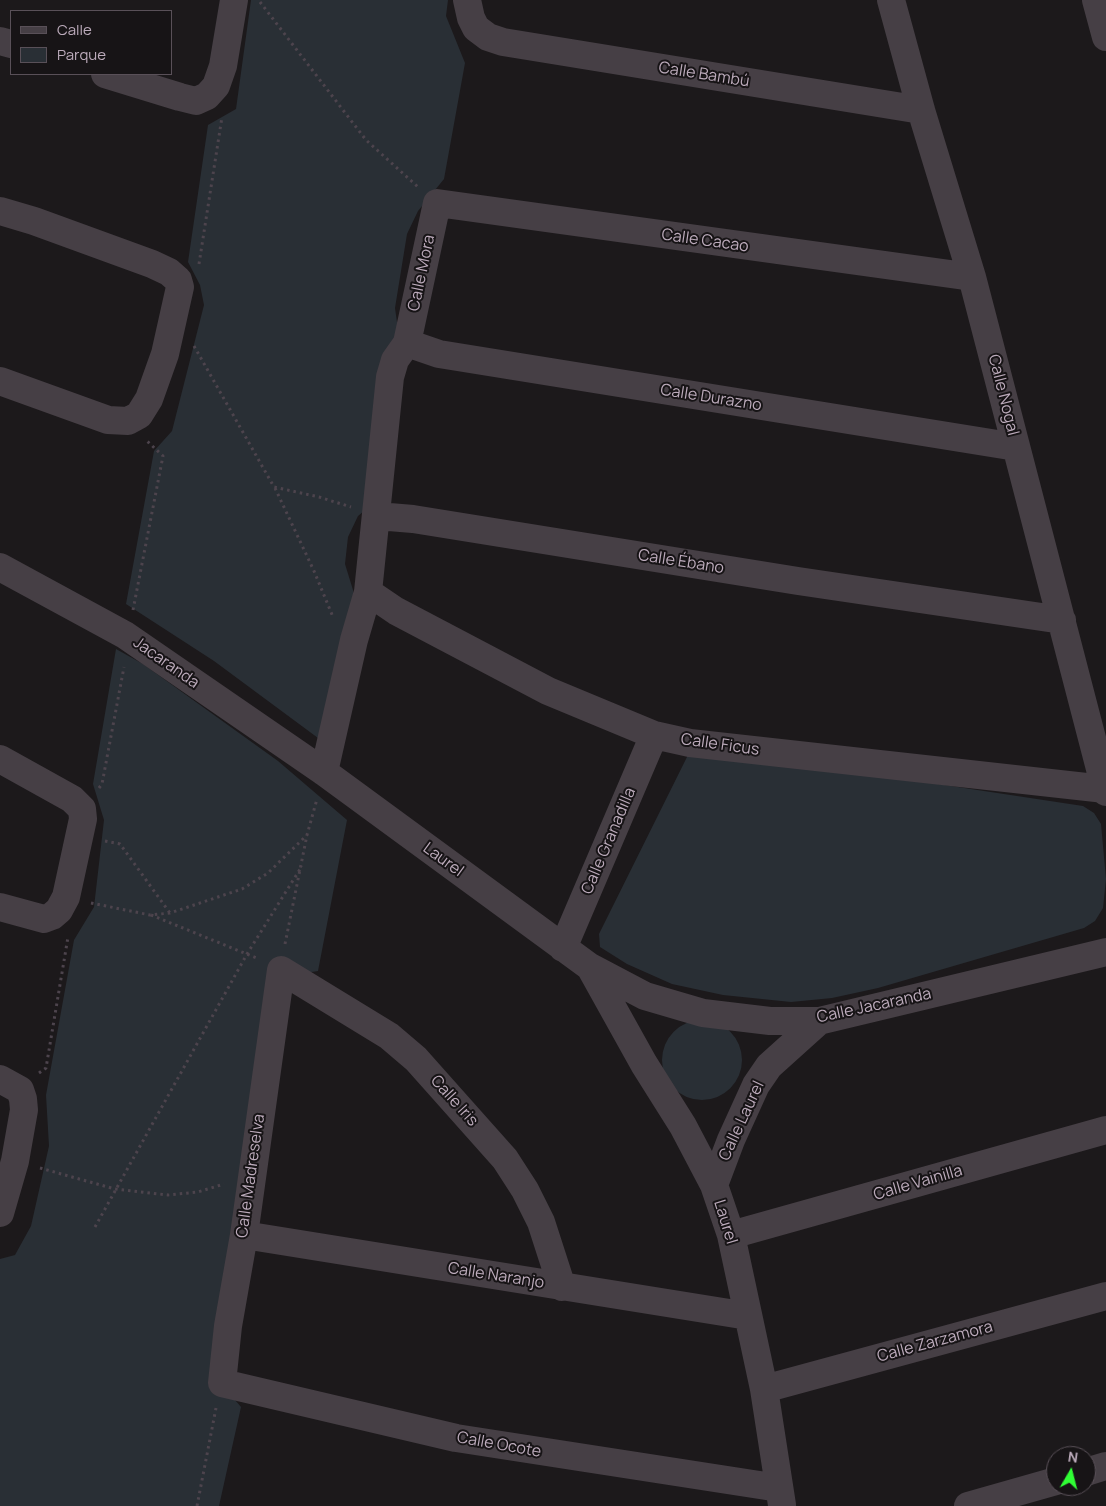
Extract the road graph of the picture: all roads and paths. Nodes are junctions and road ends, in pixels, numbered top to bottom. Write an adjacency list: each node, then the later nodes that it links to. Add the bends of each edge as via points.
1 (234, 0): 8 (street, via 223,66 216,86)
2 (258, 0): 10 (path, via 366,140)
3 (468, 0): 9 (street, Calle Bambú, via 476,28 503,42)
4 (891, 0): 9 (street, Calle Nogal)
5 (1096, 0): 6 (street)
6 (1106, 37)
7 (107, 75): 8 (street, via 180,98 196,101)
8 (207, 96): 13 (path, via 224,108 202,248 199,267)
9 (921, 110): 12 (street, Calle Nogal)
10 (437, 203): 12 (street, Calle Cacao); 15 (street, Calle Mora)
11 (0, 211): 13 (street, via 152,264)
12 (972, 277): 18 (street, Calle Nogal)
13 (178, 280): 14 (street, via 180,287)
14 (175, 313): 17 (street, via 149,399 139,415); 19 (path)
15 (407, 343): 18 (street, Calle Durazno, via 439,354); 20 (street, Calle Mora, via 395,360 390,377)
16 (0, 381): 17 (street, via 108,420)
17 (128, 421): 25 (path, via 163,456 137,596)
18 (1016, 447): 24 (street, Calle Nogal)
19 (274, 488): 20 (path, via 338,502); 23 (path)
20 (377, 516): 22 (street); 24 (street, Calle Ébano, via 413,518)
21 (0, 567): 25 (street, Jacaranda)
22 (368, 592): 26 (street, Calle Ficus, via 396,611 548,691); 28 (street)
23 (334, 620)
24 (1062, 620): 29 (street, Calle Nogal)
25 (125, 635): 28 (street, Jacaranda); 30 (path, via 125,664 102,784)
26 (654, 735): 29 (street, Calle Ficus, via 690,743); 37 (street, Calle Granadilla)
27 (0, 759): 30 (street, via 72,799)
28 (324, 772): 31 (path); 37 (street, Laurel)
29 (1105, 791)
30 (82, 821): 34 (street); 35 (path, via 120,844)
31 (307, 835): 32 (path); 35 (path, via 257,881)
32 (302, 866): 39 (path); 41 (path)
33 (0, 907): 34 (street, via 44,919)
34 (59, 907): 36 (path); 43 (path, via 69,931 46,1068)
35 (170, 913): 36 (path)
36 (150, 915): 39 (path)
37 (563, 948): 40 (street, Calle Jacaranda)
38 (1106, 952): 42 (street, Calle Jacaranda)
39 (247, 954): 41 (path); 48 (path)
40 (590, 967): 42 (street, Calle Jacaranda, via 645,996 703,1014 770,1021); 47 (street, Laurel)
41 (281, 970): 46 (street, Calle Madreselva); 53 (street, Calle Iris, via 389,1036 416,1059 505,1159 541,1222)
42 (819, 1021): 47 (street, Calle Laurel, via 769,1066 756,1085)
43 (10, 1085): 45 (street, via 24,1110)
44 (1106, 1130): 52 (street, Calle Vainilla)
45 (15, 1161): 48 (path); 49 (street)
46 (251, 1176): 48 (path, via 184,1194); 51 (street, Calle Madreselva)
47 (714, 1185): 52 (street, Laurel)
48 (114, 1190): 50 (path)
49 (0, 1213)
50 (95, 1227)
51 (244, 1235): 53 (street, Calle Naranjo); 56 (street, Calle Madreselva)
52 (731, 1235): 55 (street, Laurel)
53 (562, 1287): 55 (street, Calle Naranjo)
54 (1106, 1296): 57 (street, Calle Zarzamora)
55 (748, 1316): 57 (street, Laurel)
56 (222, 1383): 59 (street, Calle Ocote, via 456,1438); 60 (path)
57 (764, 1389): 59 (street, Laurel)
58 (1046, 1484): 61 (street)
59 (780, 1497)
60 (197, 1506)
61 (968, 1506)

